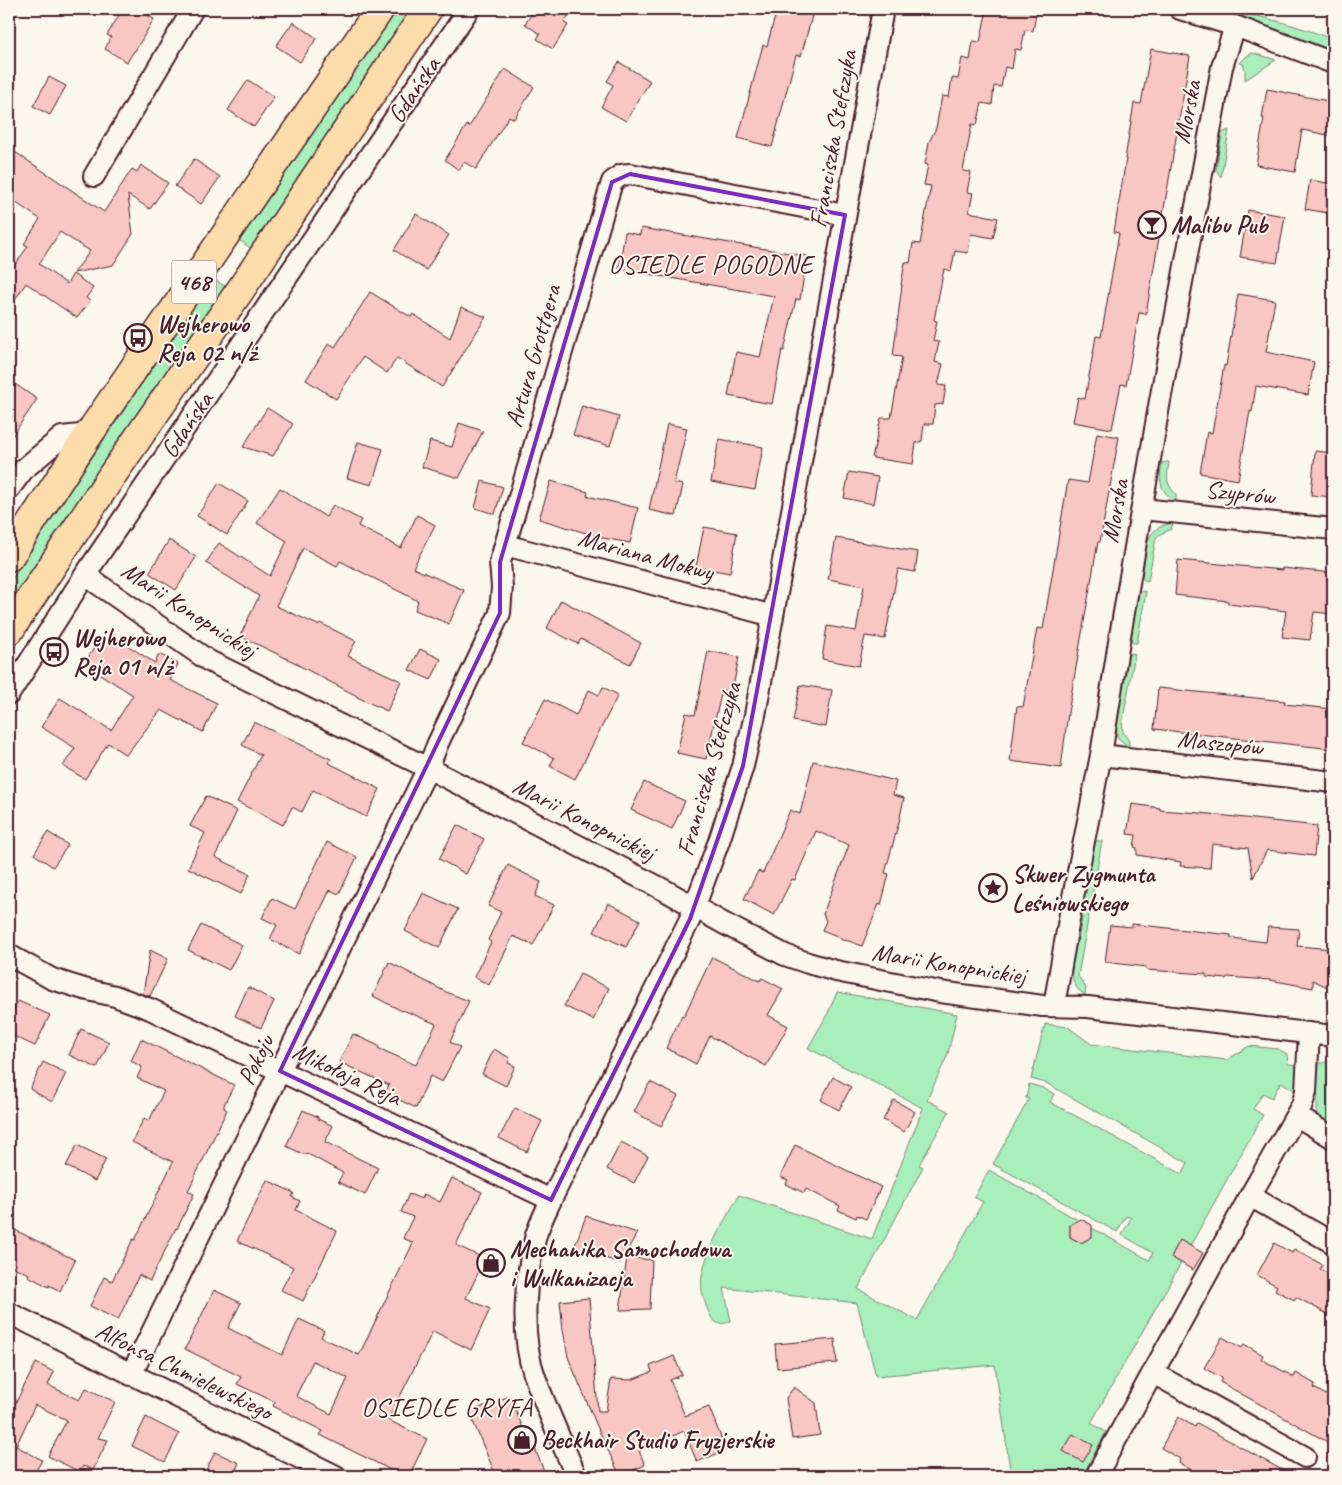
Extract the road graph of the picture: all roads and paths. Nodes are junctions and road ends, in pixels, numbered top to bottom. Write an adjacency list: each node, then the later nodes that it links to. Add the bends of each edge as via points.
1 (193, 9): 9 (street)
2 (380, 9): 11 (main road, 468)
3 (428, 9): 19 (main road, Gdańska / 468)
4 (469, 9): 17 (street, Gdańska)
5 (883, 9): 10 (street, Franciszka Stefczyka)
6 (1180, 9): 7 (street)
7 (1235, 26): 8 (street); 13 (street, Morska, via 1222,67)
8 (1333, 63)
9 (94, 176)
10 (845, 215): 15 (street, Artura Grottgera, via 630,174 621,175 612,182); 18 (street, Franciszka Stefczyka)
11 (89, 434): 12 (street, via 62,437 24,469); 16 (main road, 468)
12 (9, 489)
13 (1142, 509): 14 (street, Szyprów); 21 (street, Morska)
14 (1333, 529)
15 (505, 545): 18 (street, Mariana Mokwy); 22 (street, Artura Grottgera, via 500,562 500,613)
16 (9, 557)
17 (85, 575): 20 (street, Gdańska); 22 (street, Marii Konopnickiej, via 209,661)
18 (773, 616): 24 (street, Franciszka Stefczyka, via 743,766)
19 (9, 631)
20 (9, 694)
21 (1101, 755): 23 (street, Maszopów); 26 (street, Morska)
22 (428, 768): 24 (street, Marii Konopnickiej); 29 (street, Pokoju)
23 (1333, 782)
24 (695, 908): 26 (street, Marii Konopnickiej, via 785,955 836,971 940,992); 33 (street, Franciszka Stefczyka)
25 (9, 955): 29 (street, Mikołaja Reja, via 52,979 115,996 150,1010)
26 (1054, 1006): 27 (street, Marii Konopnickiej, via 1088,1007)
27 (1309, 1033): 28 (street, Marii Konopnickiej); 30 (street, via 1306,1091)
28 (1333, 1036)
29 (280, 1071): 33 (street, Mikołaja Reja); 37 (street, Pokoju)
30 (1297, 1116): 31 (street); 32 (street)
31 (1333, 1138)
32 (1250, 1196): 34 (street); 36 (street)
33 (551, 1200): 40 (street, Franciszka Stefczyka, via 537,1233 529,1265 525,1314 528,1352)
34 (1333, 1243)
35 (9, 1313): 37 (street, Alfonsa Chmielewskiego)
36 (1153, 1373): 38 (street); 41 (street)
37 (131, 1375): 39 (street, Alfonsa Chmielewskiego)
38 (1305, 1457)
39 (336, 1476)
40 (576, 1476)
41 (1096, 1476)

